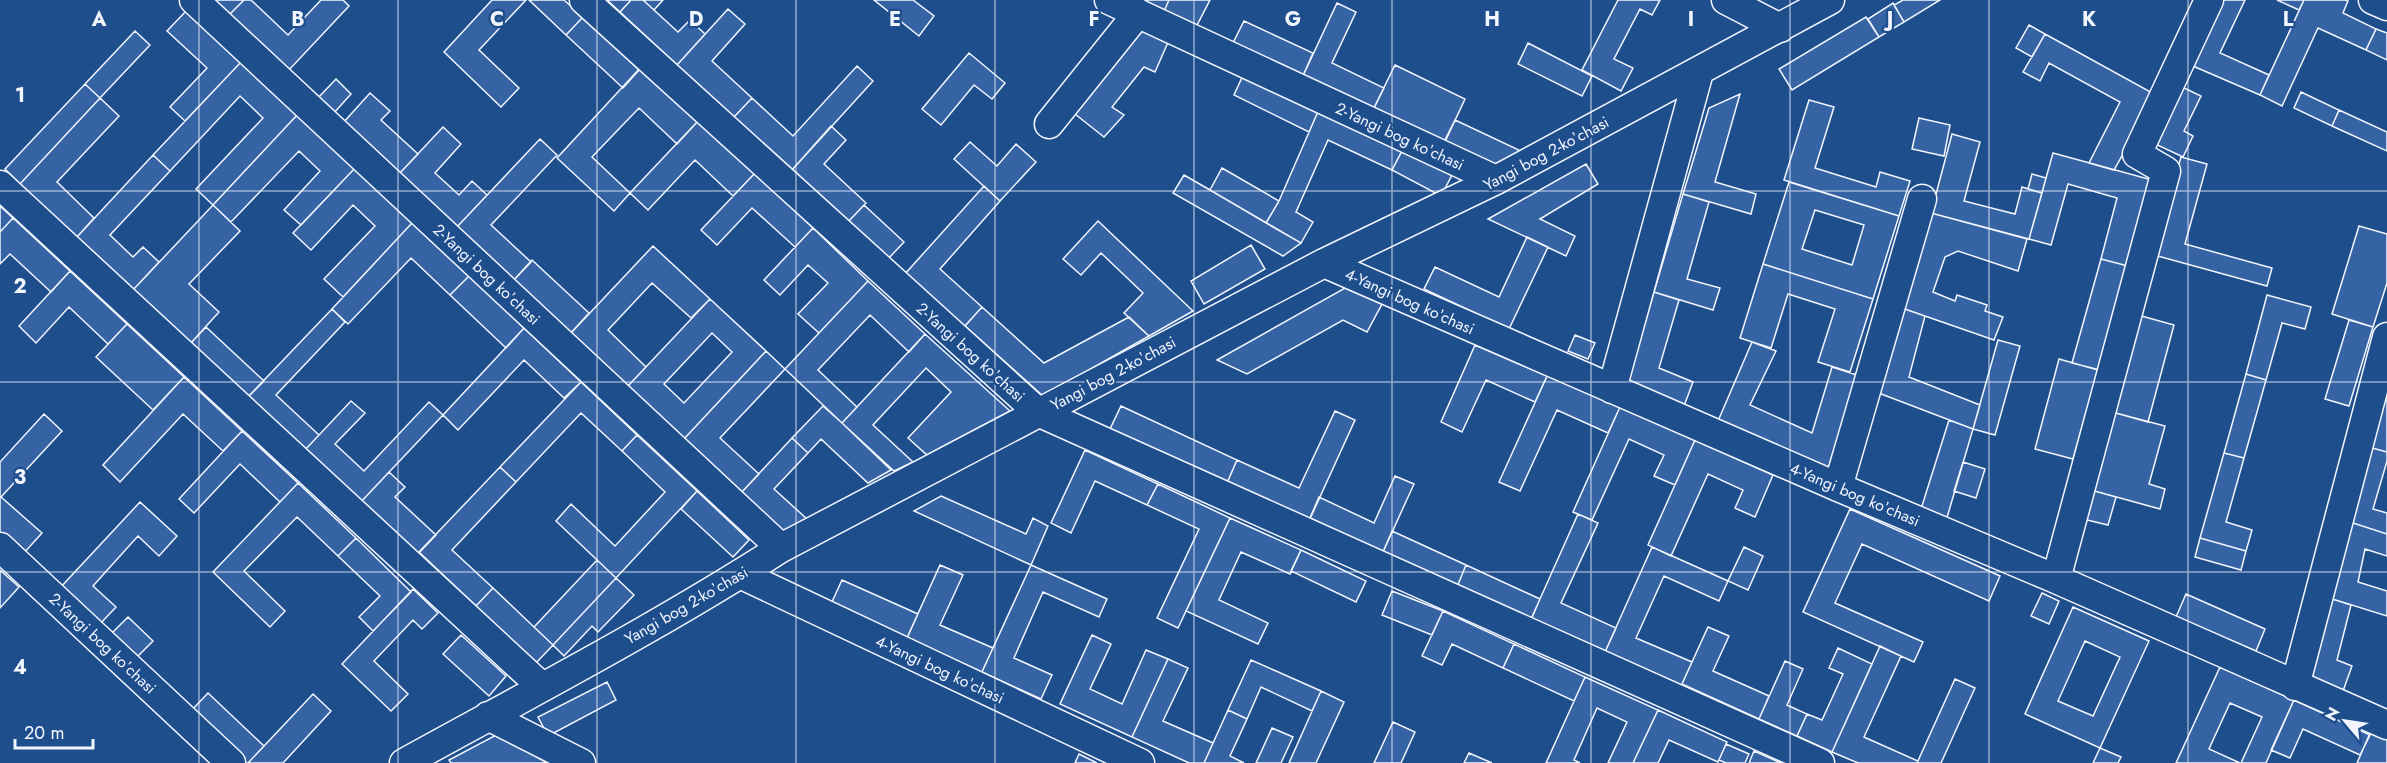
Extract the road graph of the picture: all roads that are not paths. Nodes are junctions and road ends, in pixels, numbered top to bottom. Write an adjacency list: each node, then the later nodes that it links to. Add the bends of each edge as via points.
1 (194, 0): 22 (street, 2-Yangi bog koʼchasi)
2 (584, 0): 19 (street, 2-Yangi bog koʼchasi)
3 (1109, 0): 9 (street, 2-Yangi bog koʼchasi)
4 (1726, 0): 10 (street)
5 (1830, 0): 10 (street, Yangi bog 2-koʼchasi)
6 (2209, 0): 24 (street, via 2137,154 2166,171)
7 (2373, 0): 8 (street)
8 (2387, 6)
9 (1138, 13): 12 (street); 13 (street, 2-Yangi bog koʼchasi)
10 (1780, 28): 11 (street, Yangi bog 2-koʼchasi)
11 (1699, 72): 13 (street, Yangi bog 2-koʼchasi); 18 (street)
12 (1049, 124)
13 (1496, 180): 16 (street, Yangi bog 2-koʼchasi)
14 (0, 185): 26 (street)
15 (1922, 199): 20 (street)
16 (1324, 263): 18 (street, 4-Yangi bog koʼchasi); 19 (street, Yangi bog 2-koʼchasi)
17 (2387, 337): 25 (street)
18 (1612, 389): 20 (street, 4-Yangi bog koʼchasi)
19 (1038, 412): 22 (street, Yangi bog 2-koʼchasi); 33 (street)
20 (1838, 487): 24 (street, 4-Yangi bog koʼchasi)
21 (0, 547): 29 (street, 2-Yangi bog koʼchasi)
22 (781, 548): 23 (street, Yangi bog 2-koʼchasi)
23 (740, 574): 26 (street, Yangi bog 2-koʼchasi); 32 (street, 4-Yangi bog koʼchasi)
24 (2056, 579): 25 (street, 4-Yangi bog koʼchasi)
25 (2295, 686): 28 (street, 4-Yangi bog koʼchasi)
26 (542, 687): 27 (street, Yangi bog 2-koʼchasi)
27 (488, 716): 30 (street, Yangi bog 2-koʼchasi); 31 (street)
28 (2387, 726)
29 (231, 763)
30 (404, 763)
31 (581, 763)
32 (1140, 763)
33 (1820, 763)

